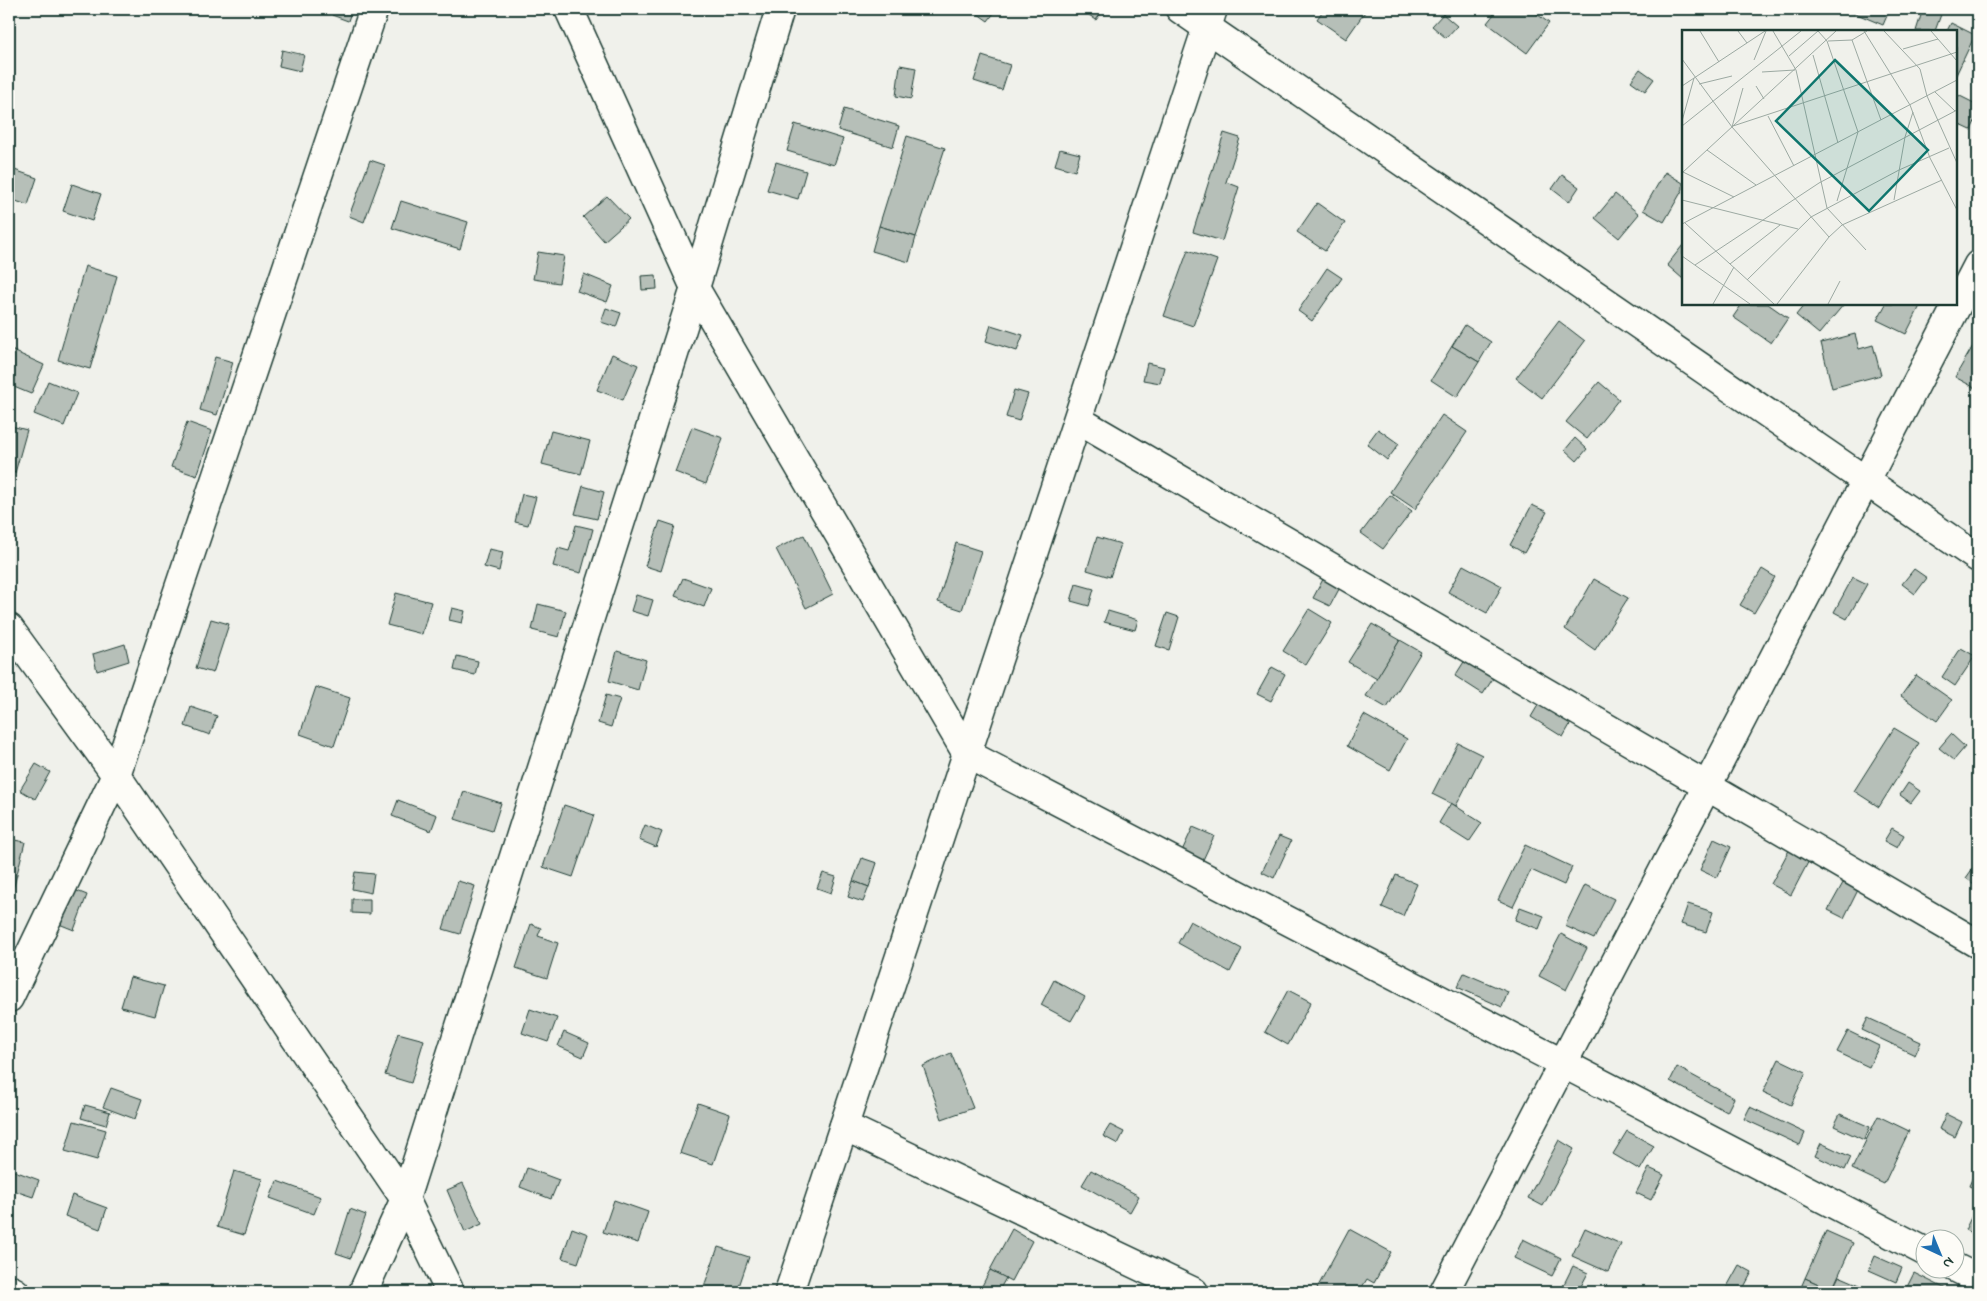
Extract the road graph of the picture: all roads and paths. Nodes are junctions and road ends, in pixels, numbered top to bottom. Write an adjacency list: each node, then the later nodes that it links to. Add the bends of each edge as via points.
1 (374, 9): 13 (street)
2 (569, 9): 7 (street)
3 (780, 9): 7 (street)
4 (1180, 9): 5 (street)
5 (1210, 18): 8 (street); 9 (street)
6 (1978, 265): 9 (street)
7 (695, 288): 12 (street); 19 (street)
8 (1078, 420): 12 (street); 14 (street)
9 (1865, 482): 10 (street); 14 (street)
10 (1978, 558)
11 (9, 628): 13 (street)
12 (967, 754): 17 (street); 18 (street)
13 (116, 775): 16 (street); 19 (street)
14 (1706, 787): 15 (street); 17 (street)
15 (1978, 944)
16 (9, 998)
17 (1563, 1064): 20 (street); 29 (street)
18 (844, 1126): 27 (street); 28 (street)
19 (405, 1199): 25 (street); 26 (street)
20 (1914, 1246)
21 (1964, 1272): 22 (street)
22 (1978, 1279)
23 (9, 1289): 24 (street)
24 (16, 1292)
25 (363, 1292)
26 (450, 1292)
27 (789, 1292)
28 (1194, 1292)
29 (1444, 1292)

